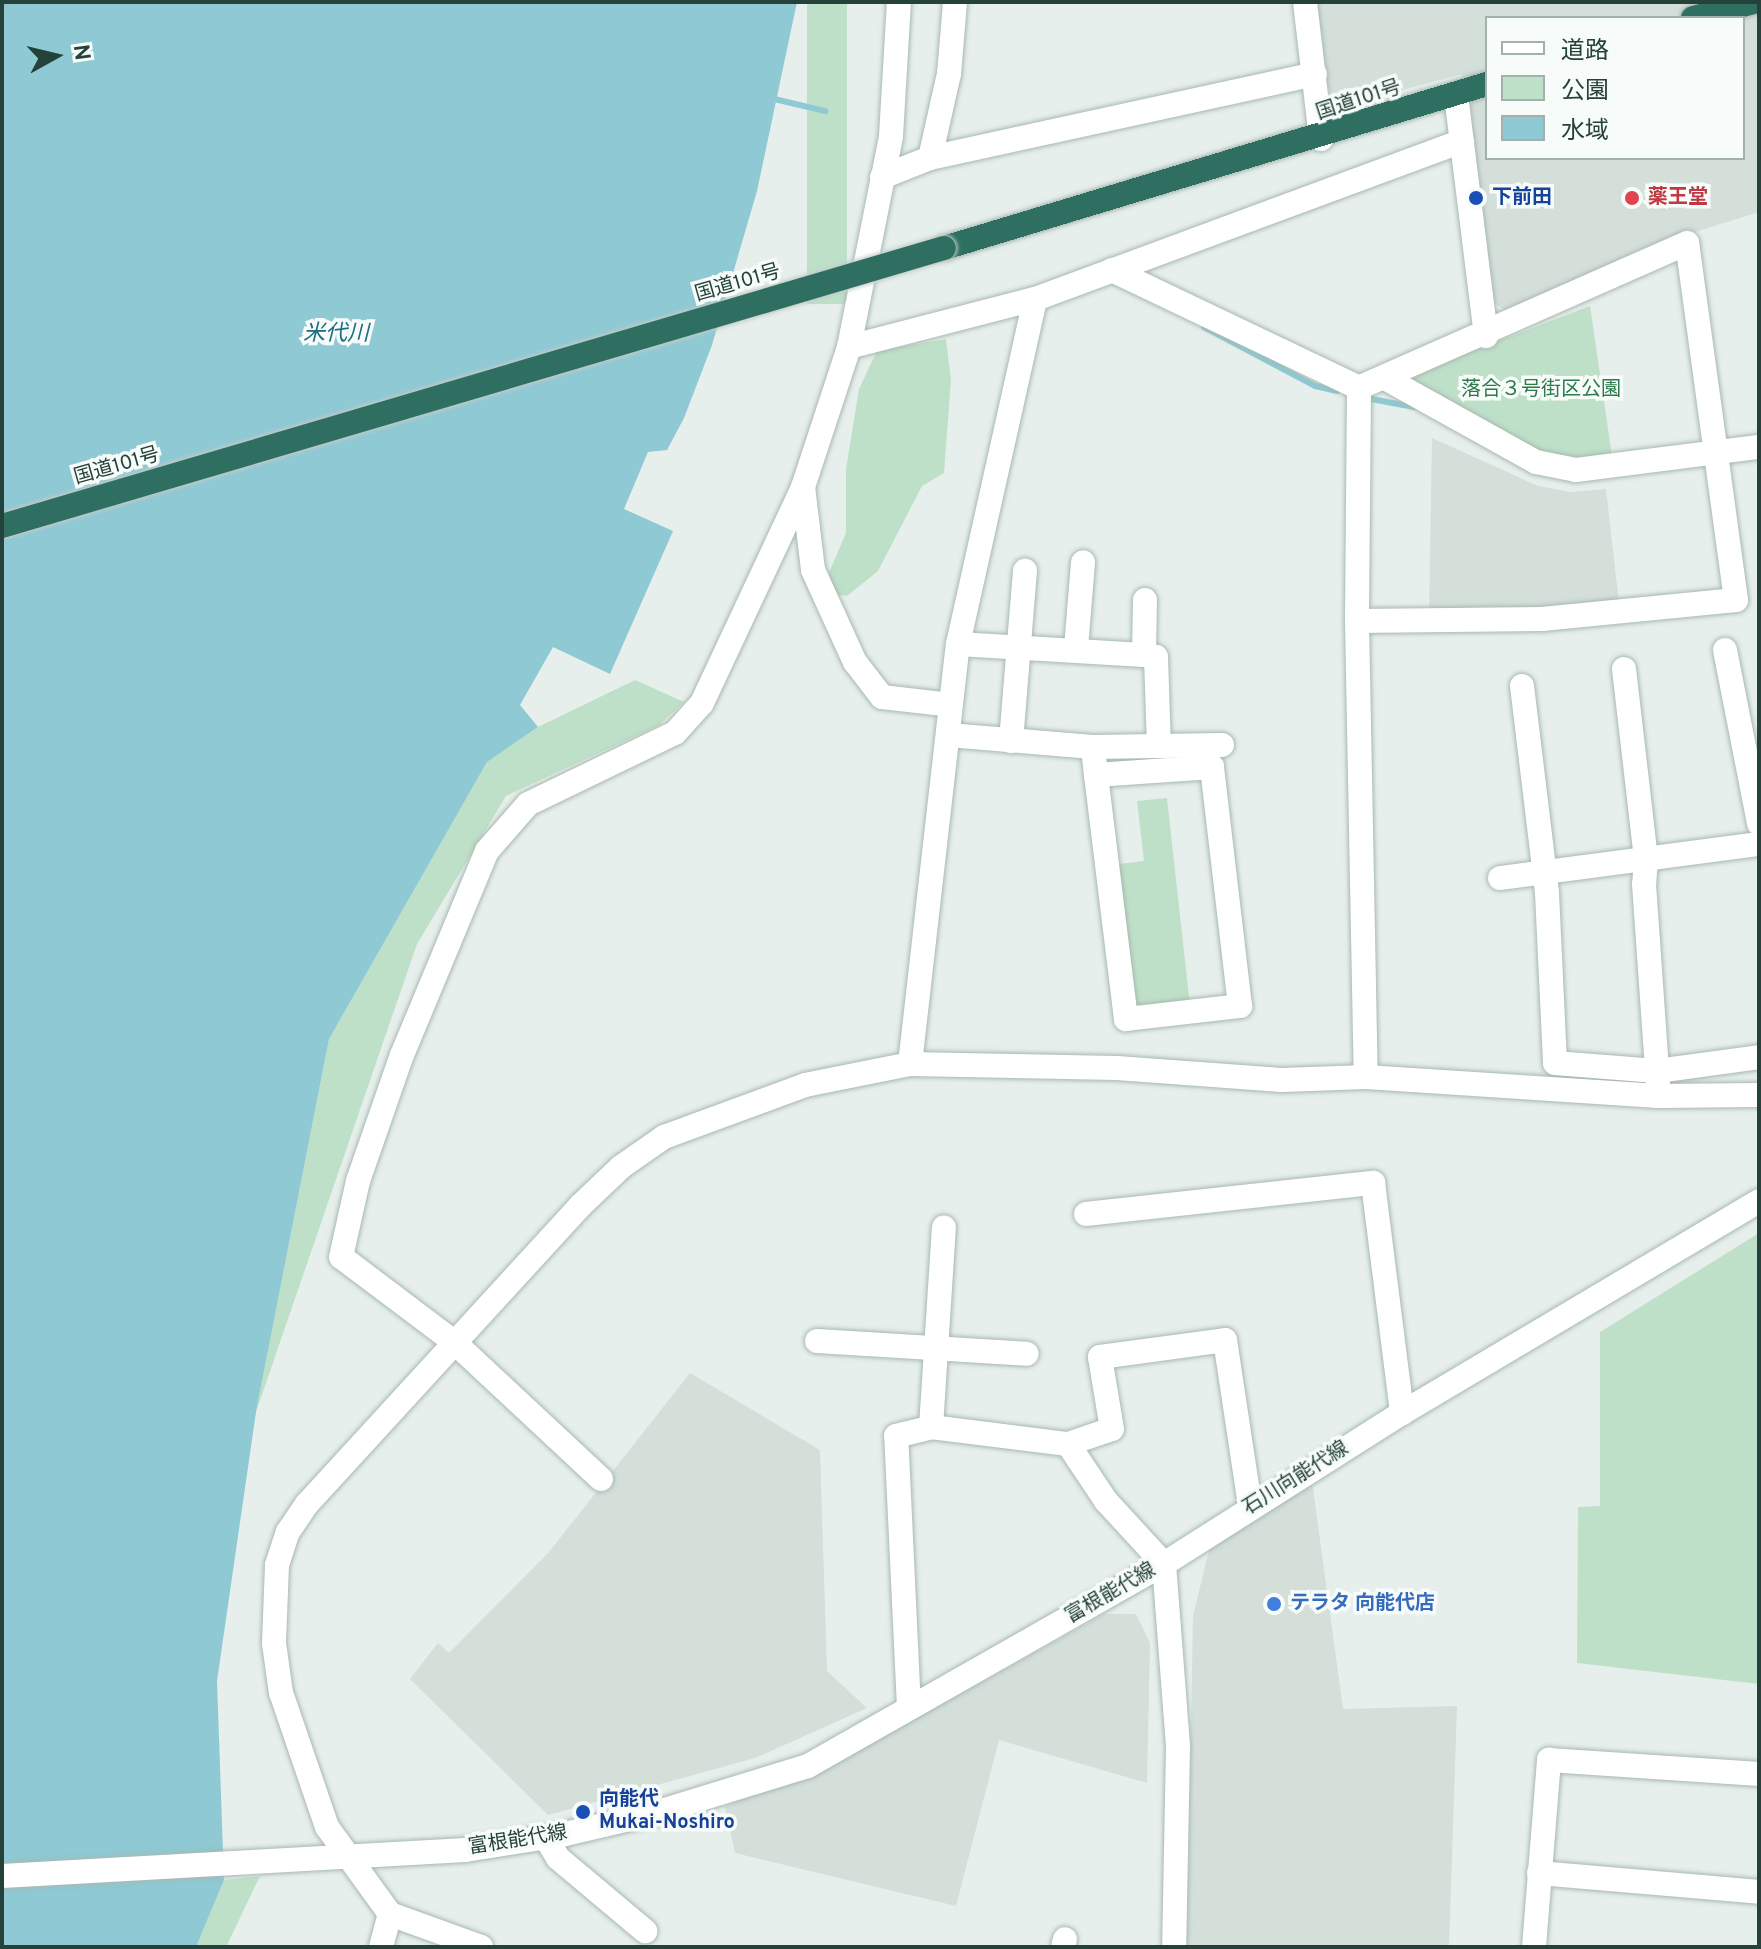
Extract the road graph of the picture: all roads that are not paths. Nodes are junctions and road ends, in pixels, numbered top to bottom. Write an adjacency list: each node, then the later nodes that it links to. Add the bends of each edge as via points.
1 (899, 2): 12 (street, via 891,136)
2 (955, 2): 11 (street, via 949,74)
3 (1305, 2): 6 (street)
4 (1754, 2): 5 (highway)
5 (1701, 16)
6 (1315, 74): 9 (street); 11 (street)
7 (1485, 85): 8 (highway, 国道101号)
8 (1456, 95): 9 (highway, 国道101号); 10 (street)
9 (1321, 139): 22 (highway, 国道101号, bridge)
10 (1462, 141): 13 (street); 15 (street)
11 (930, 158): 12 (street)
12 (882, 177): 16 (street)
13 (1112, 270): 14 (street); 18 (street)
14 (1035, 299): 16 (street); 27 (street)
15 (1486, 336): 17 (street); 20 (street, via 1687,243)
16 (849, 347): 21 (street)
17 (1385, 378): 18 (street); 20 (street, via 1536,462 1576,470)
18 (1359, 388): 26 (street)
19 (1759, 447): 20 (street)
20 (1715, 452): 26 (street, via 1736,600 1542,619)
21 (803, 487): 34 (street, via 813,570 855,662 882,697); 56 (street, via 702,703 675,733 528,804 487,851 441,952 358,1181 341,1257)
22 (2, 526)
23 (1083, 562): 28 (street)
24 (1025, 571): 29 (street)
25 (1145, 600): 31 (street)
26 (1357, 621): 49 (street)
27 (958, 644): 29 (street); 34 (street)
28 (1076, 648): 29 (street); 31 (street)
29 (1018, 649): 36 (street)
30 (1725, 650): 41 (street)
31 (1144, 655): 38 (street, via 1156,657)
32 (1624, 669): 43 (street)
33 (1522, 686): 44 (street)
34 (951, 705): 35 (street)
35 (949, 735): 36 (street); 47 (street)
36 (1011, 741): 39 (street)
37 (1222, 745): 38 (street)
38 (1159, 746): 39 (street)
39 (1093, 747): 40 (street)
40 (1096, 775): 40 (street, via 1126,1019 1240,1006 1212,767)
41 (1759, 824)
42 (1759, 844): 43 (street)
43 (1646, 858): 44 (street); 48 (street)
44 (1544, 872): 45 (street); 48 (street, via 1555,1063)
45 (1500, 878)
46 (1759, 1057): 48 (street)
47 (910, 1064): 49 (street, via 1117,1068 1282,1080); 56 (street, via 805,1085 664,1137 621,1167 580,1206)
48 (1657, 1071): 51 (street)
49 (1366, 1077): 51 (street)
50 (1759, 1095): 51 (street)
51 (1658, 1096)
52 (1759, 1201): 59 (street, 石川向能代線)
53 (1086, 1214): 59 (street, via 1373,1183)
54 (944, 1227): 57 (street)
55 (817, 1341): 57 (street)
56 (454, 1342): 62 (street); 68 (street, via 307,1504 288,1532 277,1565 274,1643 281,1693 327,1827)
57 (934, 1348): 58 (street); 60 (street)
58 (1027, 1354)
59 (1402, 1413): 63 (street, 石川向能代線)
60 (931, 1427): 61 (street); 65 (street, via 896,1436)
61 (1068, 1444): 63 (street, via 1112,1429 1100,1357 1225,1340); 64 (street, via 1106,1501)
62 (601, 1479)
63 (1250, 1506): 64 (street, 石川向能代線)
64 (1164, 1564): 65 (street, 富根能代線); 76 (street, via 1178,1746)
65 (909, 1708): 67 (street, 富根能代線, via 808,1766 655,1813)
66 (1759, 1774): 69 (street, via 1549,1760)
67 (546, 1838): 68 (street, 富根能代線, via 465,1850); 73 (street, via 558,1858)
68 (346, 1857): 70 (street, 富根能代線); 72 (street)
69 (1539, 1873): 71 (street); 77 (street)
70 (2, 1876)
71 (1759, 1892)
72 (390, 1914): 74 (street); 75 (street)
73 (645, 1931)
74 (381, 1947)
75 (481, 1947)
76 (1174, 1947)
77 (1534, 1947)

